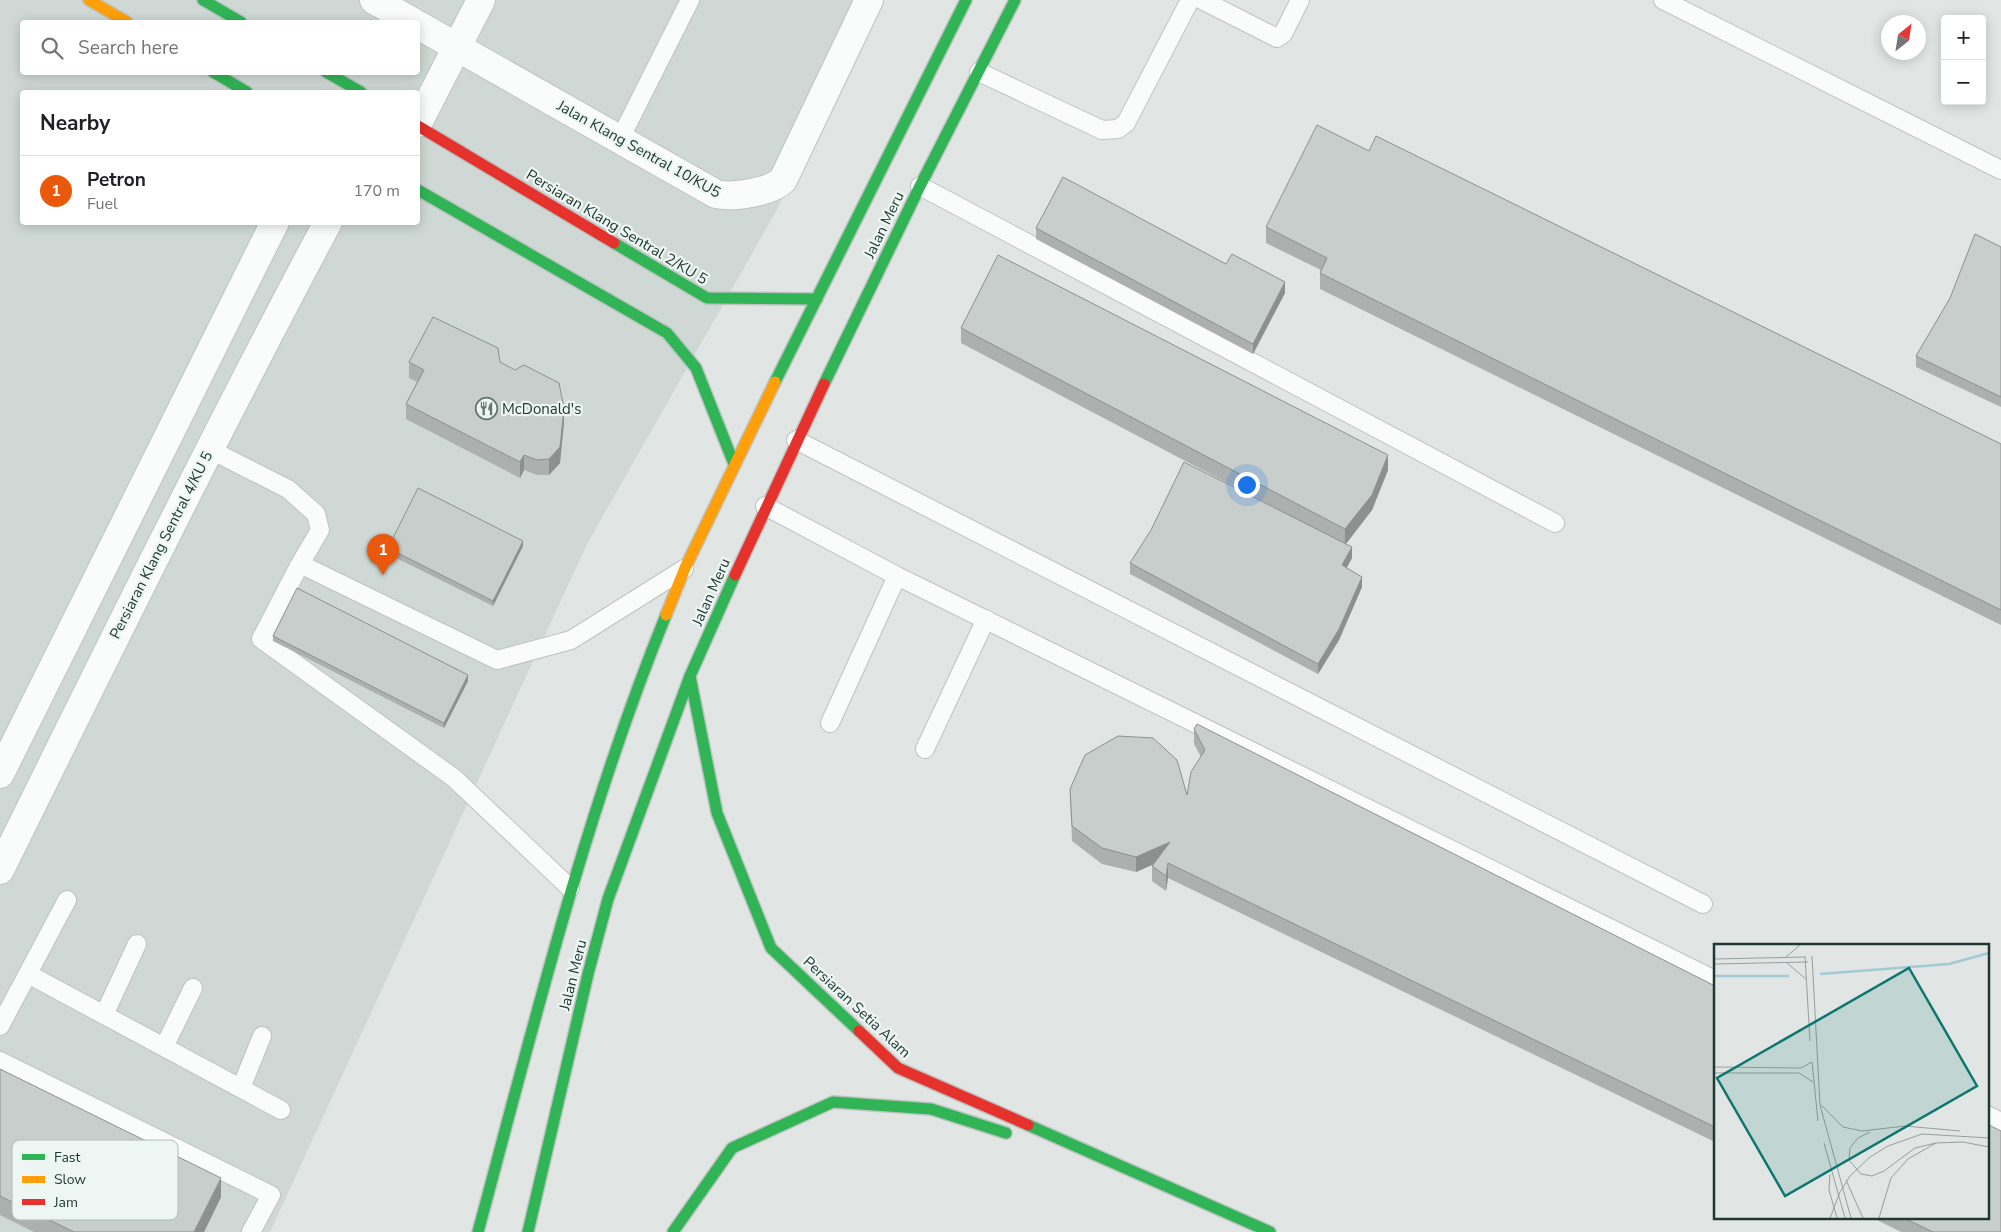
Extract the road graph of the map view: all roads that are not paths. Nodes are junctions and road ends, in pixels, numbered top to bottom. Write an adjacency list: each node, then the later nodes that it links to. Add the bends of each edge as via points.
1 (89, 0): 13 (main road, via 116,11)
2 (203, 0): 14 (main road)
3 (374, 0): 15 (street)
4 (481, 0): 17 (street)
5 (690, 0): 25 (lane)
6 (869, 0): 25 (street, Jalan Klang Sentral 10/KU5, via 783,180 777,186 728,197 716,194)
7 (966, 0): 31 (main road, Jalan Meru)
8 (1015, 0): 18 (main road, Jalan Meru)
9 (1190, 0): 18 (lane, via 1126,122 1118,129 1102,130)
10 (1202, 0): 11 (lane, via 1278,38)
11 (1300, 0)
12 (1663, 0): 26 (lane)
13 (125, 20)
14 (238, 20)
15 (409, 20)
16 (420, 26): 17 (street, Jalan Klang Sentral 10/KU5)
17 (456, 47): 23 (street); 25 (street, Jalan Klang Sentral 10/KU5)
18 (979, 72): 27 (main road, Jalan Meru)
19 (218, 75): 21 (main road)
20 (332, 80): 22 (main road)
21 (244, 90)
22 (355, 90)
23 (420, 121)
24 (420, 126): 31 (main road, Persiaran Klang Sentral 2/KU 5, via 707,298)
25 (620, 139)
26 (2001, 170)
27 (920, 186): 32 (main road, Jalan Meru); 36 (lane)
28 (420, 191): 34 (main road, via 667,333 696,368)
29 (273, 225): 40 (street)
30 (326, 225): 33 (street, Persiaran Klang Sentral 4/KU 5)
31 (817, 299): 34 (main road, Jalan Meru)
32 (796, 440): 35 (main road, Jalan Meru); 50 (lane)
33 (210, 449): 37 (lane, via 288,489 316,514 320,530); 41 (street, Persiaran Klang Sentral 4/KU 5)
34 (734, 464): 38 (main road, Jalan Meru)
35 (765, 506): 39 (lane); 43 (main road, Jalan Meru)
36 (1555, 523)
37 (300, 564): 38 (lane, via 497,660 571,640); 48 (lane, via 261,638 454,778)
38 (685, 568): 48 (main road, Jalan Meru, via 643,671)
39 (897, 576): 42 (lane); 44 (lane)
40 (89, 592): 41 (street); 46 (street)
41 (126, 613): 47 (street, Persiaran Klang Sentral 4/KU 5)
42 (986, 620): 45 (lane); 53 (lane)
43 (690, 676): 68 (main road, Persiaran Setia Alam, via 717,813 772,948 898,1068); 73 (main road, Jalan Meru, via 608,899)
44 (830, 723)
45 (925, 749)
46 (0, 774)
47 (0, 870)
48 (570, 888): 69 (main road, Jalan Meru)
49 (67, 900): 52 (lane)
50 (1703, 904)
51 (137, 944): 55 (lane)
52 (28, 974): 55 (lane); 56 (lane)
53 (1714, 980)
54 (193, 988): 58 (lane)
55 (104, 1015): 58 (lane)
56 (0, 1026)
57 (262, 1036): 60 (lane)
58 (164, 1047): 60 (lane)
59 (0, 1061): 65 (lane)
60 (241, 1088): 61 (lane)
61 (281, 1110)
62 (1988, 1116): 63 (lane)
63 (2001, 1122)
64 (1016, 1136): 74 (main road, via 931,1109 833,1102 732,1148)
65 (160, 1140)
66 (1035, 1142): 68 (main road)
67 (178, 1149): 70 (lane, via 271,1195)
68 (1139, 1175): 75 (main road, Persiaran Setia Alam)
69 (482, 1214): 71 (main road); 72 (main road, Jalan Meru)
70 (251, 1232)
71 (471, 1232)
72 (478, 1232)
73 (528, 1232)
74 (673, 1232)
75 (1270, 1232)

